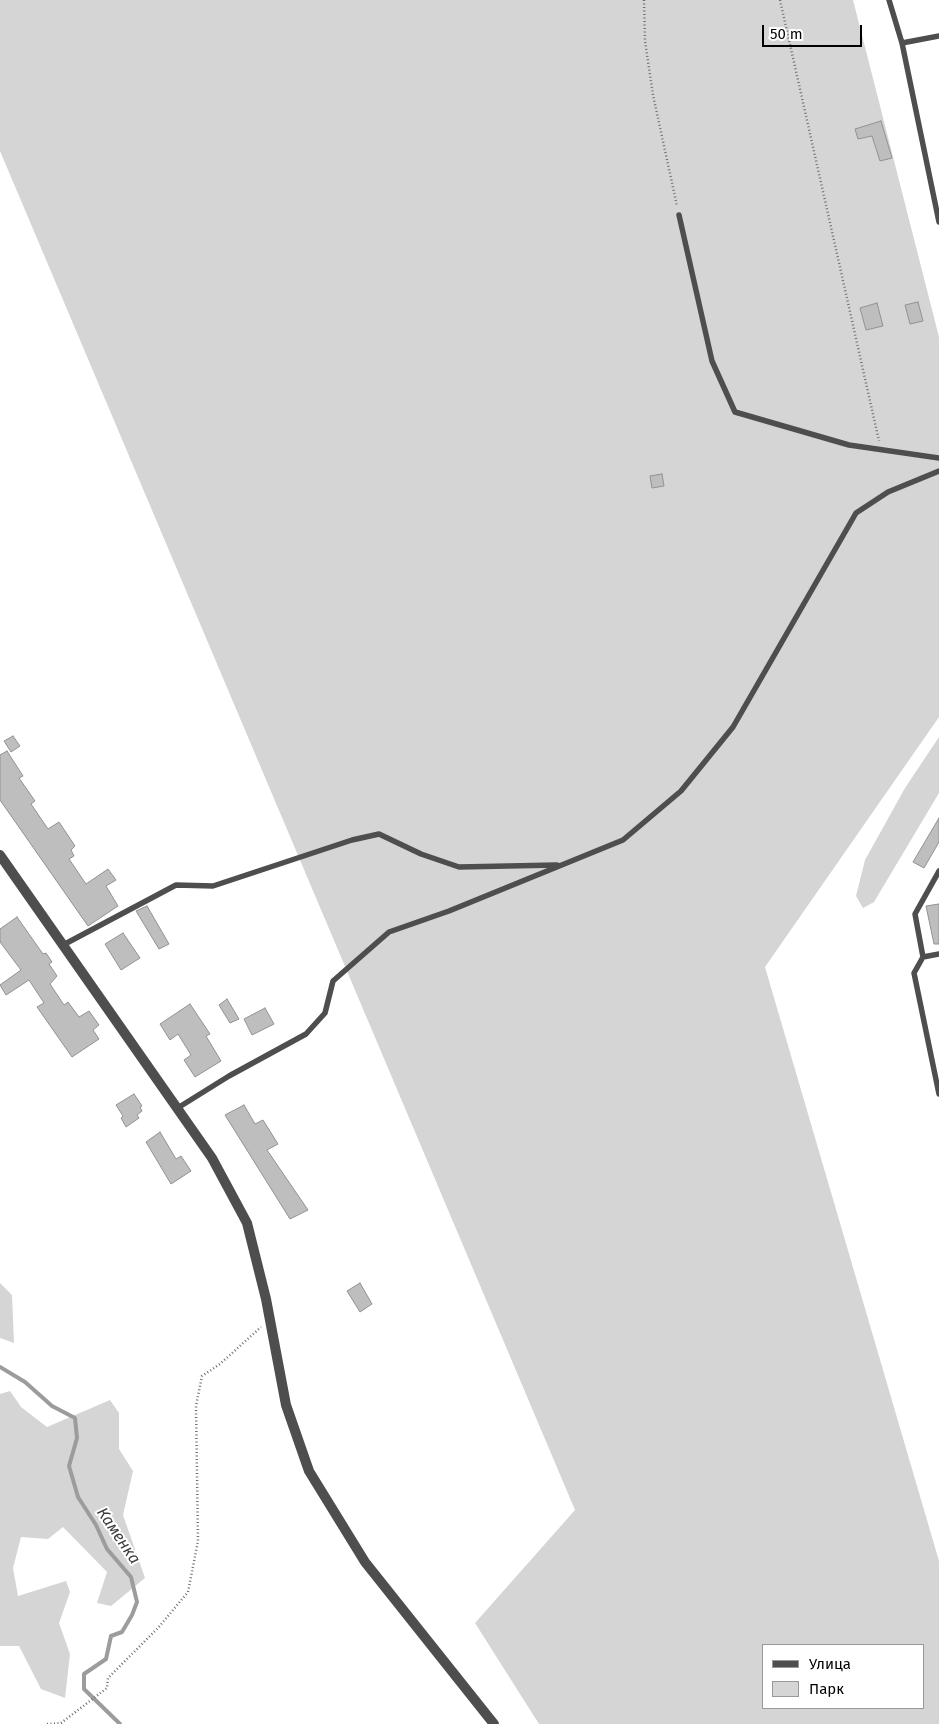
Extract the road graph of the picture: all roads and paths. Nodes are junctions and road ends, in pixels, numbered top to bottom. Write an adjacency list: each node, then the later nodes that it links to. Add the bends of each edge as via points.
1 (644, 0): 6 (path, via 645,41 653,94)
2 (780, 0): 8 (path)
3 (889, 0): 5 (lane)
4 (939, 36): 5 (lane)
5 (902, 43): 7 (lane)
6 (679, 215): 8 (lane, via 714,366 736,412 849,445)
7 (939, 222)
8 (881, 450): 9 (lane)
9 (939, 458)
10 (939, 471): 12 (lane, via 888,492 856,513 732,727 681,791 624,840)
11 (0, 855): 14 (street)
12 (562, 865): 14 (lane, via 459,867 379,834 213,886 176,885); 18 (lane, via 389,932 333,981 325,1013 306,1034)
13 (939, 871): 16 (lane, via 914,914)
14 (63, 945): 18 (street)
15 (939, 954): 16 (lane)
16 (923, 957): 17 (lane, via 914,973)
17 (939, 1094)
18 (176, 1109): 19 (street, via 212,1158 247,1223)
19 (270, 1320): 20 (path, via 202,1376 196,1406 198,1542 188,1592 158,1628 108,1678 107,1688 61,1723); 21 (street, via 286,1404 309,1470 365,1562)
20 (47, 1724)
21 (494, 1724)

